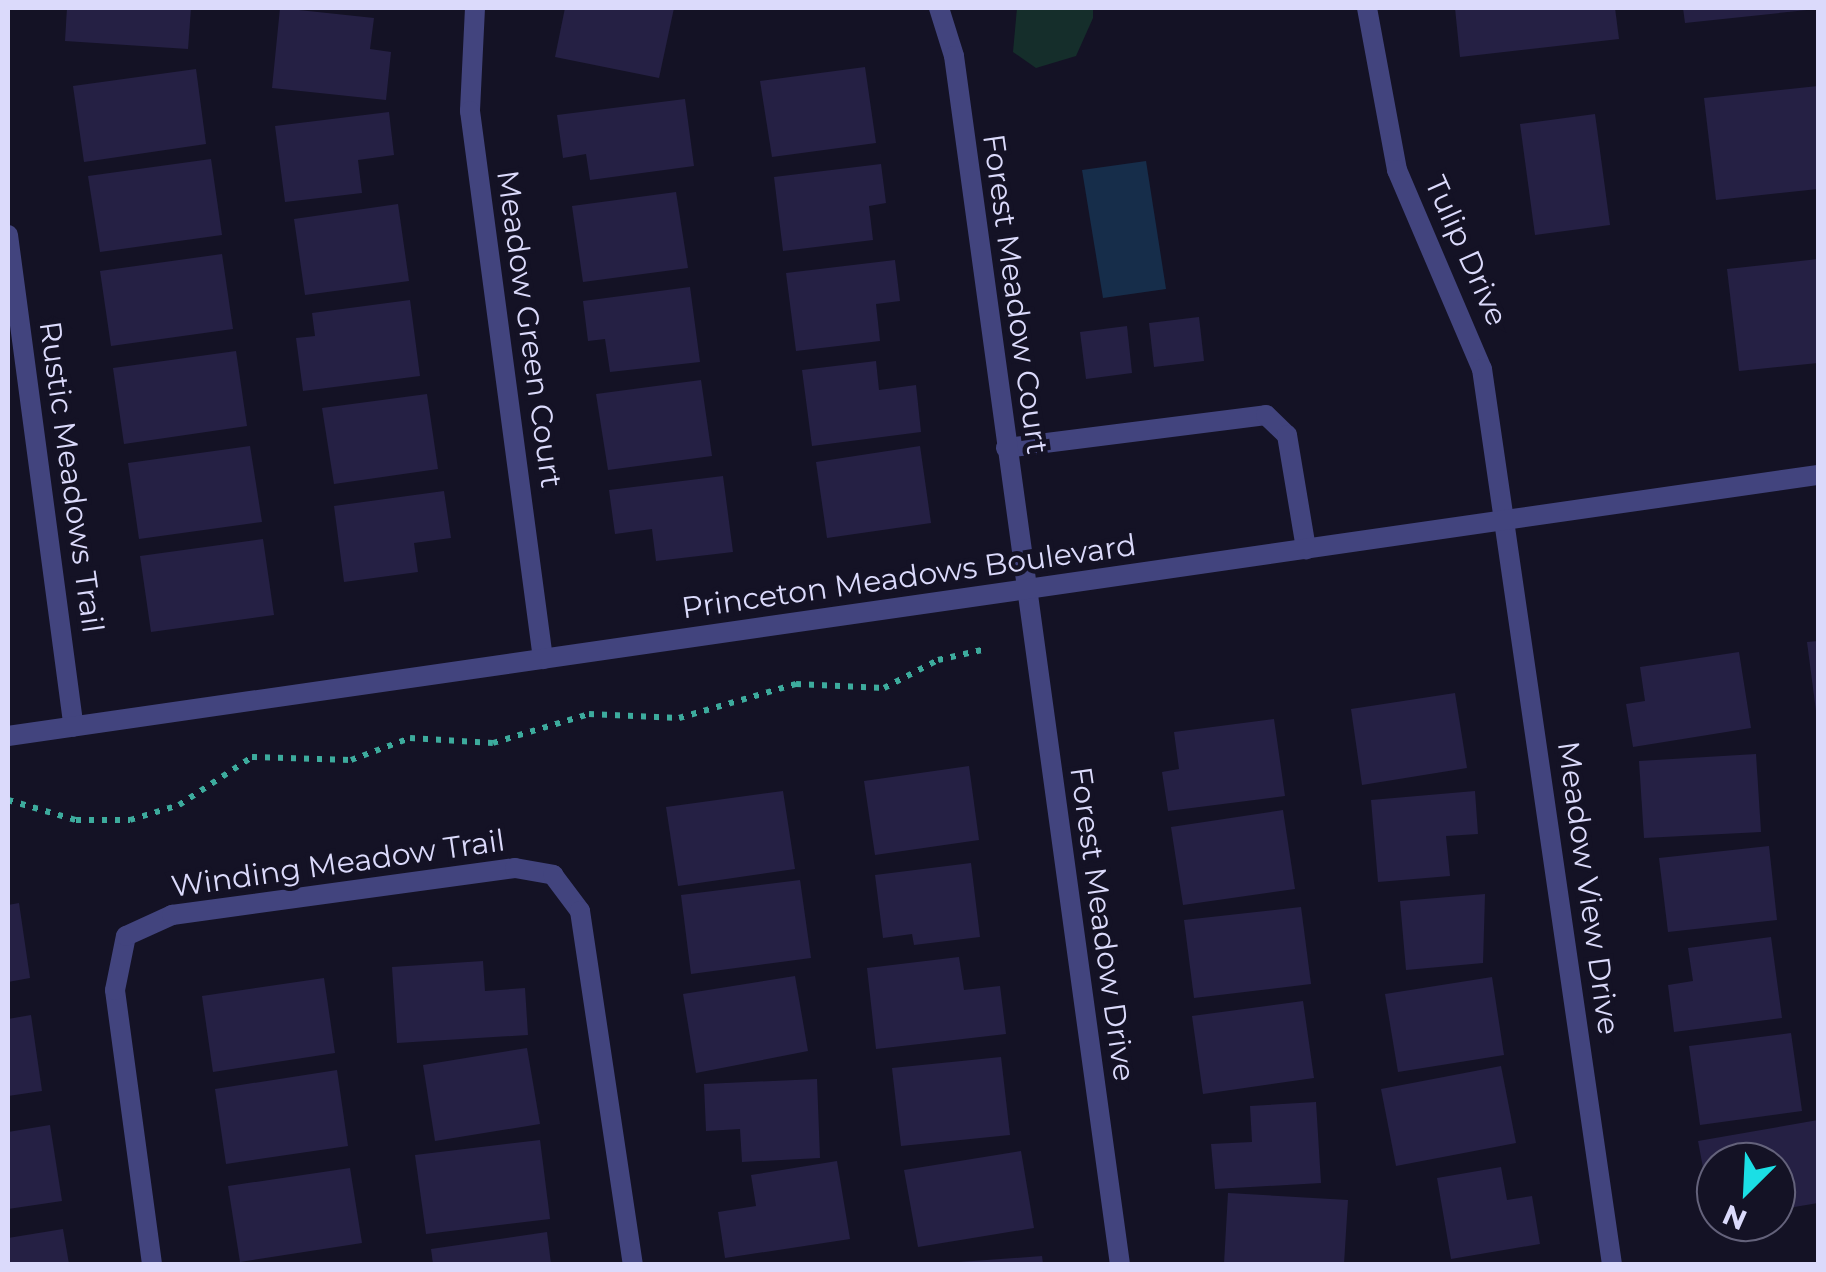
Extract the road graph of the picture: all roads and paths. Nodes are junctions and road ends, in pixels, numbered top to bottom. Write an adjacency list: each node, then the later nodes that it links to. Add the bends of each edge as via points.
1 (475, 8): 11 (street, Meadow Green Court, via 470,111)
2 (938, 8): 5 (street, Forest Meadow Court, via 954,56)
3 (1367, 8): 7 (street, Tulip Drive, via 1397,170 1482,369)
4 (8, 235): 12 (street, Rustic Meadows Trail)
5 (1006, 448): 8 (street, via 1266,416 1287,435); 9 (street, Forest Meadow Court)
6 (1818, 475): 7 (street, Princeton Meadows Boulevard)
7 (1504, 520): 8 (street, Princeton Meadows Boulevard); 18 (street, Meadow View Drive)
8 (1306, 549): 9 (street, Princeton Meadows Boulevard)
9 (1024, 591): 11 (street, Princeton Meadows Boulevard); 17 (street, Forest Meadow Drive)
10 (982, 650): 14 (path, via 938,660 884,688 796,684 698,715 589,714 493,743 410,738 351,760 252,757 179,804 130,820 76,820)
11 (543, 659): 12 (street, Princeton Meadows Boulevard)
12 (74, 727): 13 (street, Princeton Meadows Boulevard)
13 (8, 736)
14 (8, 800)
15 (152, 1264): 16 (street, Winding Meadow Trail, via 116,990 126,936 172,916 515,868 553,875 580,910)
16 (633, 1264)
17 (1120, 1264)
18 (1612, 1264)

